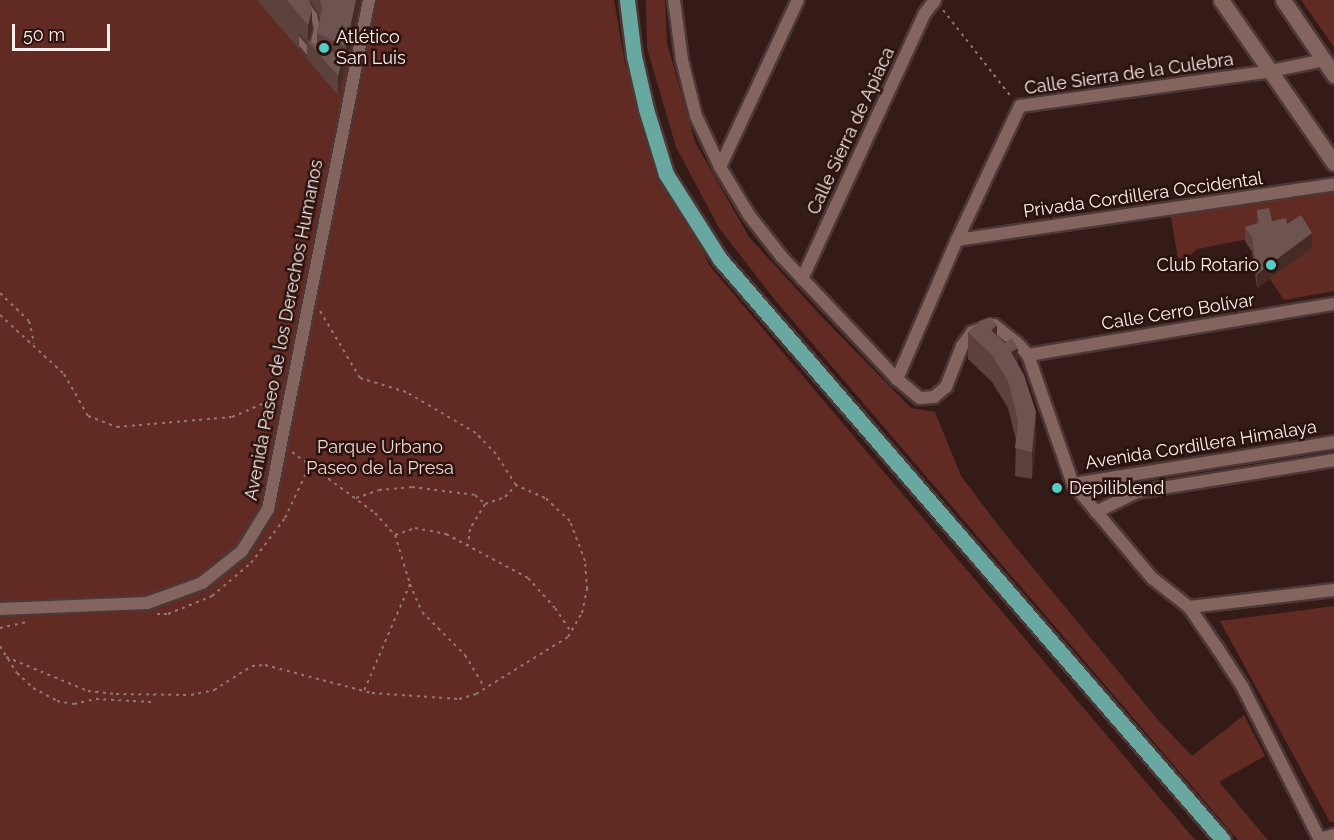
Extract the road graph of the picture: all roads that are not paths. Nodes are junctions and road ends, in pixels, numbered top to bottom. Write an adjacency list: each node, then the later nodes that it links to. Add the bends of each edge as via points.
1 (303, 0): 10 (lane, via 314,15 317,29)
2 (369, 0): 31 (street, Avenida Paseo de los Derechos Humanos, via 349,73 268,509 242,551 202,583 147,603)
3 (627, 0): 34 (main road, via 644,98 666,174 720,259)
4 (674, 0): 16 (street, via 682,60 696,116)
5 (798, 0): 16 (street)
6 (1221, 0): 13 (main road)
7 (1283, 0): 12 (main road)
8 (938, 4): 19 (street, Calle Sierra de Apiaca, via 925,13)
9 (286, 26): 10 (lane)
10 (311, 55): 11 (lane)
11 (320, 60)
12 (1324, 60): 13 (street, Calle Sierra de la Culebra); 14 (main road)
13 (1271, 71): 15 (main road); 18 (street, Calle Sierra de la Culebra, via 1020,106)
14 (1334, 75)
15 (1334, 163)
16 (720, 167): 19 (street, via 749,215)
17 (1334, 184): 18 (street, Privada Cordillera Occidental)
18 (957, 240): 22 (street, Calle Sierra de la Culebra)
19 (802, 279): 22 (street)
20 (1334, 304): 21 (street, Calle Cerro Bolívar)
21 (1028, 355): 22 (street, via 1005,331 994,325 982,326 962,346 951,378 934,397 920,398); 26 (street)
22 (897, 379)
23 (1334, 442): 25 (street, Avenida Cordillera Himalaya)
24 (1334, 460): 27 (street, Avenida Cordillera Himalaya)
25 (1116, 477): 26 (street, Avenida Cordillera Himalaya); 27 (street, via 1125,482)
26 (1073, 484): 28 (street)
27 (1125, 497): 28 (street, Avenida Cordillera Himalaya)
28 (1096, 512): 30 (street, via 1152,578)
29 (1334, 590): 30 (street)
30 (1189, 607): 33 (street, via 1242,686)
31 (0, 609)
32 (1334, 836): 33 (street)
33 (1320, 839)
34 (1223, 840)

